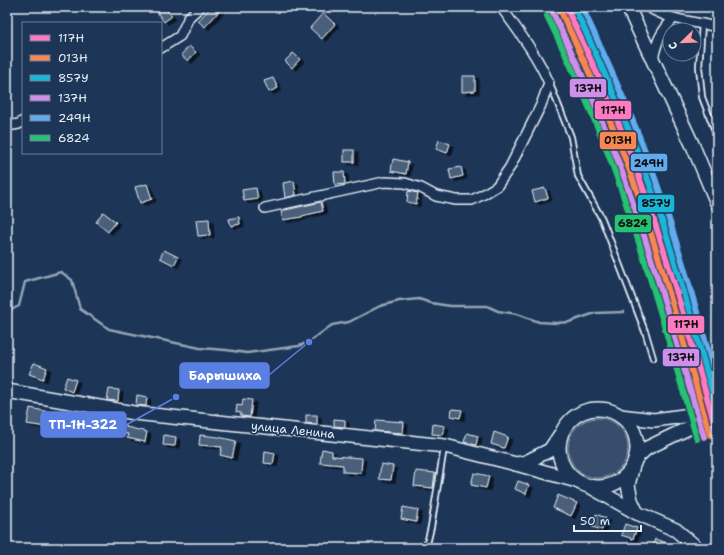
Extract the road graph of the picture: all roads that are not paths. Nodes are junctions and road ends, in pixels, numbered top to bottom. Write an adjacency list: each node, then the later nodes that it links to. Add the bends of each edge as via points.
1 (200, 7): 9 (street, via 189,17 180,36)
2 (501, 7): 12 (street, via 531,48)
3 (628, 7): 10 (main road)
4 (648, 7): 5 (street)
5 (673, 19): 6 (street); 10 (street, via 663,30 656,44)
6 (690, 22)
7 (702, 24): 8 (street)
8 (717, 27)
9 (162, 47)
10 (653, 59): 16 (main road)
11 (699, 62): 15 (lane, via 702,97)
12 (549, 83): 17 (street, via 541,105 510,167 497,186 472,200 436,196 405,183 384,182); 18 (lane, via 571,137 578,176 602,219)
13 (22, 122): 14 (street)
14 (7, 126)
15 (717, 136)
16 (717, 204)
17 (265, 208)
18 (653, 358)
19 (7, 391): 22 (main road, улица Ленина, via 134,413)
20 (620, 416): 21 (main road, via 603,409 590,410 568,422); 23 (main road, via 632,429 636,441); 23 (main road, via 654,420 700,418 647,448)
21 (561, 434): 24 (main road, via 550,450); 25 (main road, via 561,460 567,472)
22 (444, 446): 24 (main road, улица Ленина); 27 (lane, via 432,527)
23 (635, 462): 25 (main road, via 626,475 616,483 604,487); 26 (main road, via 628,485)
24 (516, 464): 25 (main road, улица Ленина)
25 (584, 484): 26 (main road, улица Ленина)
26 (637, 513): 28 (main road, улица Ленина, via 676,530)
27 (426, 548)
28 (696, 548)

